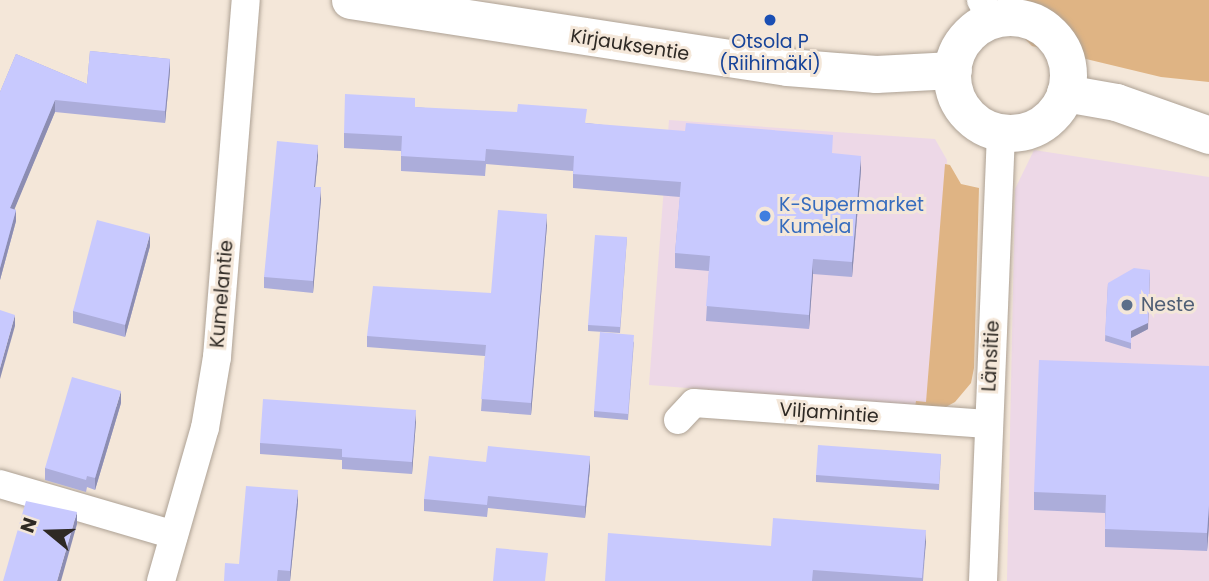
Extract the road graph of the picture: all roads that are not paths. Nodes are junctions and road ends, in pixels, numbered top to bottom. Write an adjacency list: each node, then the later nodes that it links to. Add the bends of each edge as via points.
1 (246, 0): 11 (street, Kumelantie, via 217,358 205,428)
2 (350, 0): 4 (street, Kirjauksentie, via 787,67 876,74)
3 (986, 10): 4 (street, via 963,41); 5 (street, via 1027,19 1057,40 1068,75)
4 (953, 70): 6 (street, via 955,93 963,109 975,121)
5 (1065, 93): 6 (street, via 1044,122 1028,130); 7 (street, via 1116,102)
6 (1001, 131): 9 (street, Länsitie)
7 (1209, 135)
8 (678, 420): 9 (street, Viljamintie, via 694,403)
9 (987, 425): 13 (street, Länsitie)
10 (0, 484): 11 (street)
11 (174, 535): 12 (street, Kumelantie)
12 (161, 581)
13 (983, 581)

